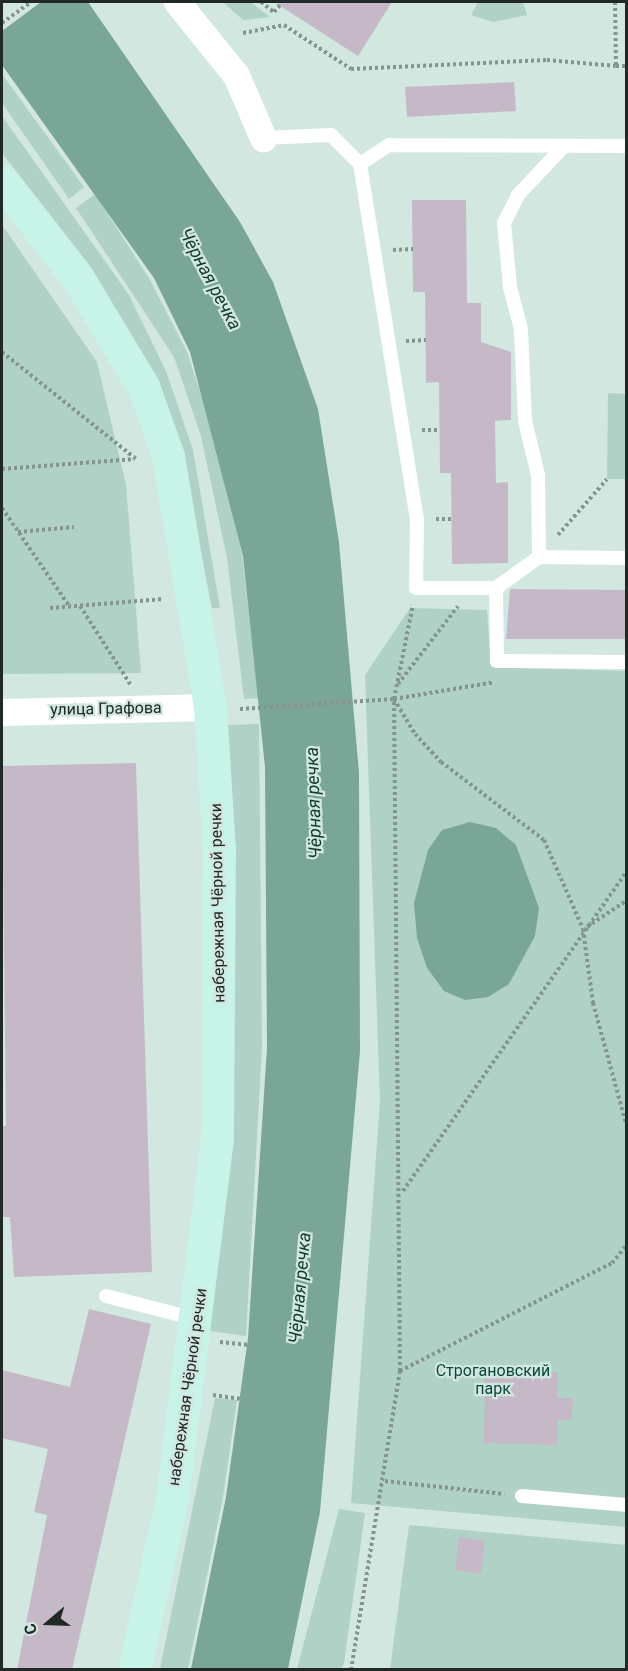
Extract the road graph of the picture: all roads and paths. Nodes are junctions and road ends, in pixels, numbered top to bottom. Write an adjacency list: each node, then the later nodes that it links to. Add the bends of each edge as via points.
1 (31, 2): 6 (path)
2 (177, 2): 10 (street, via 236,75)
3 (261, 2): 5 (path, via 274,12)
4 (615, 2): 8 (path)
5 (280, 5)
6 (2, 23)
7 (243, 33): 8 (path, via 284,25 351,69 547,60)
8 (615, 66): 9 (path)
9 (627, 66)
10 (263, 138): 13 (lane, via 332,135)
11 (564, 146): 12 (lane); 13 (lane, via 389,145); 22 (lane, via 518,195 504,223 510,287 521,329 525,421 538,475)
12 (627, 146)
13 (360, 164): 24 (lane, via 417,519)
14 (2, 181): 16 (street, набережная Чёрной речки, via 78,279 143,386)
15 (2, 352): 16 (path)
16 (152, 457): 17 (path); 36 (street, набережная Чёрной речки)
17 (2, 469)
18 (607, 479): 22 (path)
19 (2, 508): 21 (path)
20 (74, 527): 21 (path)
21 (18, 532): 29 (path)
22 (539, 557): 23 (lane); 26 (lane)
23 (627, 558)
24 (416, 588): 25 (lane); 33 (path)
25 (472, 588): 26 (lane); 33 (path)
26 (496, 588): 31 (lane)
27 (171, 598): 28 (path)
28 (80, 606): 29 (path); 34 (path)
29 (69, 607): 30 (path)
30 (50, 608)
31 (497, 661): 32 (lane); 35 (path, via 498,681)
32 (627, 663)
33 (398, 684): 35 (path)
34 (133, 688)
35 (394, 699): 37 (path); 41 (path, via 415,734 441,762 544,840); 43 (path)
36 (210, 706): 38 (street, улица Графова); 46 (street, набережная Чёрной речки, via 221,1007)
37 (253, 710)
38 (2, 712)
39 (627, 872): 41 (path)
40 (627, 901): 41 (path)
41 (583, 929): 42 (path, via 593,1003); 43 (path)
42 (627, 1124)
43 (402, 1192): 48 (path)
44 (627, 1246): 48 (path, via 612,1263)
45 (106, 1296): 46 (lane)
46 (209, 1331): 47 (path); 54 (street, набережная Чёрной речки)
47 (249, 1345)
48 (400, 1371): 51 (path)
49 (213, 1394): 50 (path)
50 (243, 1399)
51 (385, 1481): 52 (path); 55 (path)
52 (522, 1496): 53 (lane)
53 (627, 1505)
54 (134, 1670)
55 (351, 1670)

